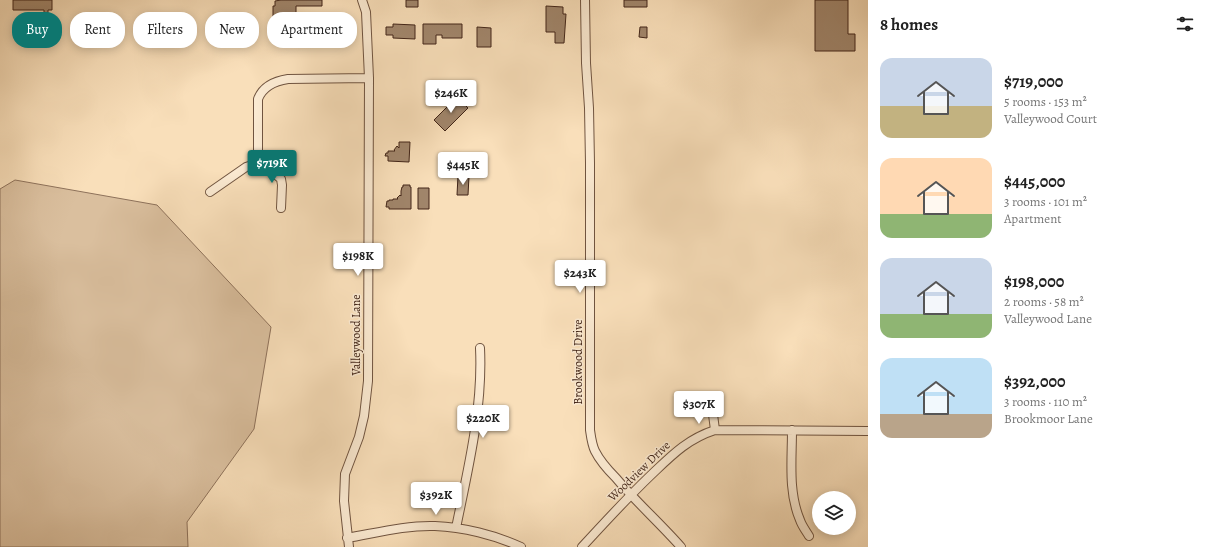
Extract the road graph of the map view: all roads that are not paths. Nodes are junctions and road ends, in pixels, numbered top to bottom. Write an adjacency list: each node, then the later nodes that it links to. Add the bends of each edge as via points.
1 (362, 0): 3 (street, Valleywood Lane, via 366,12)
2 (586, 0): 12 (street, Brookwood Drive, via 590,163 590,430 601,461)
3 (369, 78): 4 (street, via 288,79 279,80 265,88 258,99); 15 (street, Valleywood Lane, via 368,381 359,437 345,474)
4 (258, 163): 5 (street, via 246,167); 6 (street, via 281,179)
5 (210, 192)
6 (281, 208)
7 (480, 348): 13 (street, via 481,368 476,419)
8 (711, 399): 9 (street)
9 (715, 430): 10 (street, Woodview Drive); 12 (street, Woodview Drive, via 701,434 672,455)
10 (792, 430): 11 (street, Woodview Drive); 14 (street, via 792,494 800,521)
11 (868, 432)
12 (630, 495): 18 (street, Woodview Drive); 19 (street, Brookwood Drive)
13 (456, 528): 15 (street, via 408,528); 17 (street, via 492,536)
14 (809, 536)
15 (347, 538): 16 (street, Valleywood Lane)
16 (349, 547)
17 (521, 547)
18 (582, 547)
19 (681, 547)

